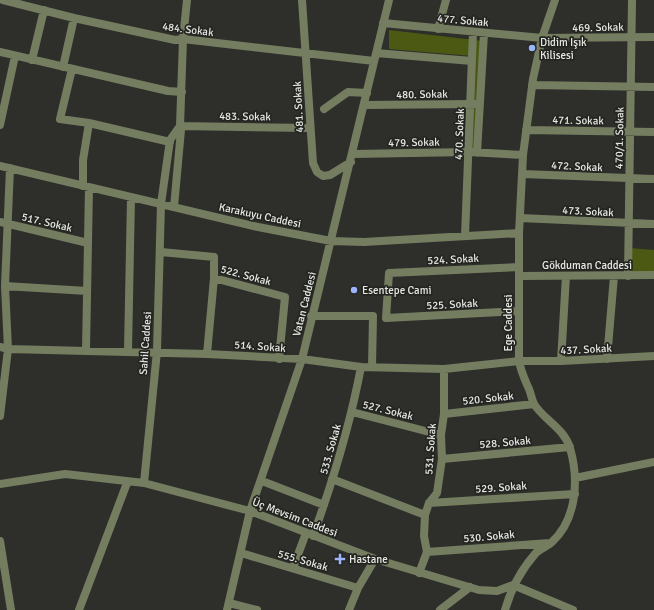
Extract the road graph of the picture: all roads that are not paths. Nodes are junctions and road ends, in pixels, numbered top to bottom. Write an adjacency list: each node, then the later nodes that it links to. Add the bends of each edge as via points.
1 (3, 0): 8 (street, 484. Sokak)
2 (187, 0): 17 (street)
3 (302, 0): 20 (street, 481. Sokak)
4 (389, 0): 10 (street, Vatan Caddesi)
5 (446, 0): 11 (street)
6 (555, 0): 16 (street, Ege Caddesi)
7 (632, 0): 14 (street, 470/1. Sokak)
8 (44, 10): 9 (street, 484. Sokak); 22 (street)
9 (74, 18): 17 (street, 484. Sokak, via 175,40); 25 (street)
10 (383, 22): 11 (street, 477. Sokak); 19 (street, Vatan Caddesi)
11 (438, 29): 12 (street, 477. Sokak)
12 (473, 32): 13 (street, 477. Sokak); 23 (street, 470. Sokak)
13 (484, 33): 16 (street, 477. Sokak); 32 (street, 470. Sokak)
14 (631, 37): 15 (street, 469. Sokak); 16 (street, 469. Sokak); 28 (street, 470/1. Sokak)
15 (654, 37)
16 (542, 38): 27 (street, Ege Caddesi)
17 (183, 39): 20 (street, 484. Sokak); 30 (street)
18 (0, 52): 21 (street)
19 (376, 52): 23 (street); 24 (street, Vatan Caddesi)
20 (306, 54): 24 (street, 484. Sokak); 39 (street, 481. Sokak)
21 (15, 56): 22 (street); 37 (street)
22 (32, 60): 25 (street)
23 (472, 61): 33 (street, 470. Sokak)
24 (374, 62): 31 (street, Vatan Caddesi)
25 (63, 67): 26 (street)
26 (72, 69): 30 (street); 36 (street, via 60,119)
27 (532, 85): 28 (street); 40 (street, Ege Caddesi)
28 (630, 87): 29 (street); 41 (street, 470/1. Sokak)
29 (654, 87)
30 (182, 92): 38 (street)
31 (367, 94): 34 (street, Vatan Caddesi); 35 (street, via 348,92)
32 (480, 103): 33 (street, 480. Sokak); 44 (street, 470. Sokak)
33 (471, 104): 34 (street, 480. Sokak); 44 (street, 470. Sokak)
34 (364, 105): 46 (street, Vatan Caddesi)
35 (324, 109)
36 (89, 123): 43 (street); 52 (street, via 83,160)
37 (0, 125)
38 (180, 126): 39 (street, 483. Sokak); 43 (street); 55 (street)
39 (310, 128): 46 (street, 481. Sokak, via 311,153 317,172 323,176 330,176)
40 (526, 130): 41 (street, 471. Sokak); 45 (street, Ege Caddesi)
41 (630, 132): 42 (street, 471. Sokak); 50 (street, 470/1. Sokak)
42 (654, 132)
43 (170, 142): 54 (street, Sahil Caddesi)
44 (473, 152): 45 (street, 479. Sokak); 46 (street, 479. Sokak); 61 (street, 470. Sokak)
45 (523, 155): 49 (street, Ege Caddesi)
46 (352, 158): 62 (street, Vatan Caddesi)
47 (0, 166): 48 (street, Karakuyu Caddesi)
48 (10, 168): 52 (street, Karakuyu Caddesi); 57 (street)
49 (522, 174): 50 (street, 472. Sokak); 56 (street, Ege Caddesi)
50 (630, 179): 51 (street, 472. Sokak); 58 (street, 470/1. Sokak)
51 (654, 179)
52 (86, 186): 53 (street, Karakuyu Caddesi); 63 (street)
53 (131, 197): 54 (street, Karakuyu Caddesi); 79 (street)
54 (162, 204): 55 (street, Karakuyu Caddesi); 64 (street, Sahil Caddesi)
55 (174, 207): 62 (street, Karakuyu Caddesi)
56 (520, 218): 58 (street, 473. Sokak); 60 (street, Ege Caddesi)
57 (4, 223): 63 (street, 517. Sokak); 72 (street)
58 (629, 224): 59 (street, 473. Sokak); 70 (street, 470/1. Sokak)
59 (654, 224)
60 (519, 234): 61 (street, Karakuyu Caddesi); 65 (street, Ege Caddesi)
61 (465, 236): 62 (street, Karakuyu Caddesi, via 364,242)
62 (331, 241): 75 (street, Vatan Caddesi)
63 (88, 243): 73 (street)
64 (161, 252): 71 (street, 522. Sokak, via 214,257); 80 (street, Sahil Caddesi)
65 (519, 267): 67 (street, Ege Caddesi); 76 (street, 524. Sokak, via 389,273)
66 (654, 275): 70 (street, Gökduman Caddesi)
67 (519, 276): 68 (street, Gökduman Caddesi); 74 (street, Ege Caddesi)
68 (566, 276): 69 (street, Gökduman Caddesi); 87 (street)
69 (614, 276): 70 (street, Gökduman Caddesi); 85 (street)
70 (628, 276)
71 (214, 278): 81 (street); 83 (street, 522. Sokak, via 285,297)
72 (6, 286): 73 (street); 77 (street)
73 (87, 291): 78 (street)
74 (519, 311): 76 (street, 525. Sokak); 86 (street, Ege Caddesi)
75 (311, 316): 84 (street, Vatan Caddesi); 89 (street, via 373,316)
76 (386, 318)
77 (4, 348): 78 (street, 514. Sokak); 91 (street)
78 (86, 350): 79 (street, 514. Sokak)
79 (128, 351): 80 (street, 514. Sokak)
80 (157, 351): 81 (street, 514. Sokak); 105 (street, Sahil Caddesi)
81 (208, 354): 83 (street, 514. Sokak)
82 (654, 356): 85 (street, 437. Sokak)
83 (279, 359): 84 (street, 514. Sokak)
84 (302, 359): 88 (street, 514. Sokak); 102 (street, Vatan Caddesi)
85 (607, 359): 87 (street, 437. Sokak)
86 (519, 361): 87 (street, 437. Sokak); 90 (street, 514. Sokak); 92 (street, Ege Caddesi, via 521,374)
87 (561, 361)
88 (362, 367): 89 (street, 514. Sokak); 93 (street, 533. Sokak)
89 (372, 367): 90 (street, 514. Sokak)
90 (444, 369): 94 (street, 531. Sokak)
91 (1, 396): 95 (street)
92 (534, 404): 94 (street, 520. Sokak); 97 (street, Ege Caddesi, via 558,427)
93 (352, 412): 96 (street, 527. Sokak); 101 (street, 533. Sokak)
94 (444, 414): 96 (street, 531. Sokak)
95 (0, 416)
96 (441, 435): 98 (street, 531. Sokak)
97 (570, 447): 98 (street, 528. Sokak); 100 (street, Ege Caddesi)
98 (442, 459): 107 (street, 531. Sokak, via 437,493)
99 (654, 462): 100 (street)
100 (575, 478): 106 (street, Ege Caddesi)
101 (332, 480): 108 (street, 533. Sokak); 110 (street)
102 (262, 481): 108 (street); 109 (street, Vatan Caddesi)
103 (127, 483): 104 (street, Üç Mevsim Caddesi, via 65,474); 105 (street, Üç Mevsim Caddesi); 124 (street)
104 (0, 484)
105 (144, 484): 109 (street, Üç Mevsim Caddesi)
106 (575, 494): 107 (street, 529. Sokak); 113 (street, Ege Caddesi, via 562,530)
107 (429, 503): 110 (street, 531. Sokak)
108 (324, 505): 111 (street, 533. Sokak)
109 (250, 511): 111 (street, Üç Mevsim Caddesi); 115 (street, Vatan Caddesi)
110 (424, 515): 114 (street, 531. Sokak)
111 (310, 535): 116 (street, Üç Mevsim Caddesi); 117 (street, 533. Sokak)
112 (0, 541): 123 (street)
113 (552, 542): 114 (street, 530. Sokak); 119 (street, Ege Caddesi, via 535,554)
114 (427, 552): 118 (street, 531. Sokak)
115 (241, 553): 117 (street, 555. Sokak); 122 (street, Vatan Caddesi)
116 (375, 559): 118 (street, Üç Mevsim Caddesi); 121 (street)
117 (293, 568): 121 (street, 555. Sokak)
118 (420, 573): 120 (street, Üç Mevsim Caddesi)
119 (513, 585): 120 (street, Üç Mevsim Caddesi, via 497,591); 128 (street, Ege Caddesi); 129 (street)
120 (470, 587): 127 (street)
121 (358, 588): 126 (street)
122 (228, 606): 125 (street)
123 (11, 610)
124 (79, 610)
125 (257, 610)
126 (349, 610)
127 (440, 610)
128 (505, 610)
129 (573, 610)

